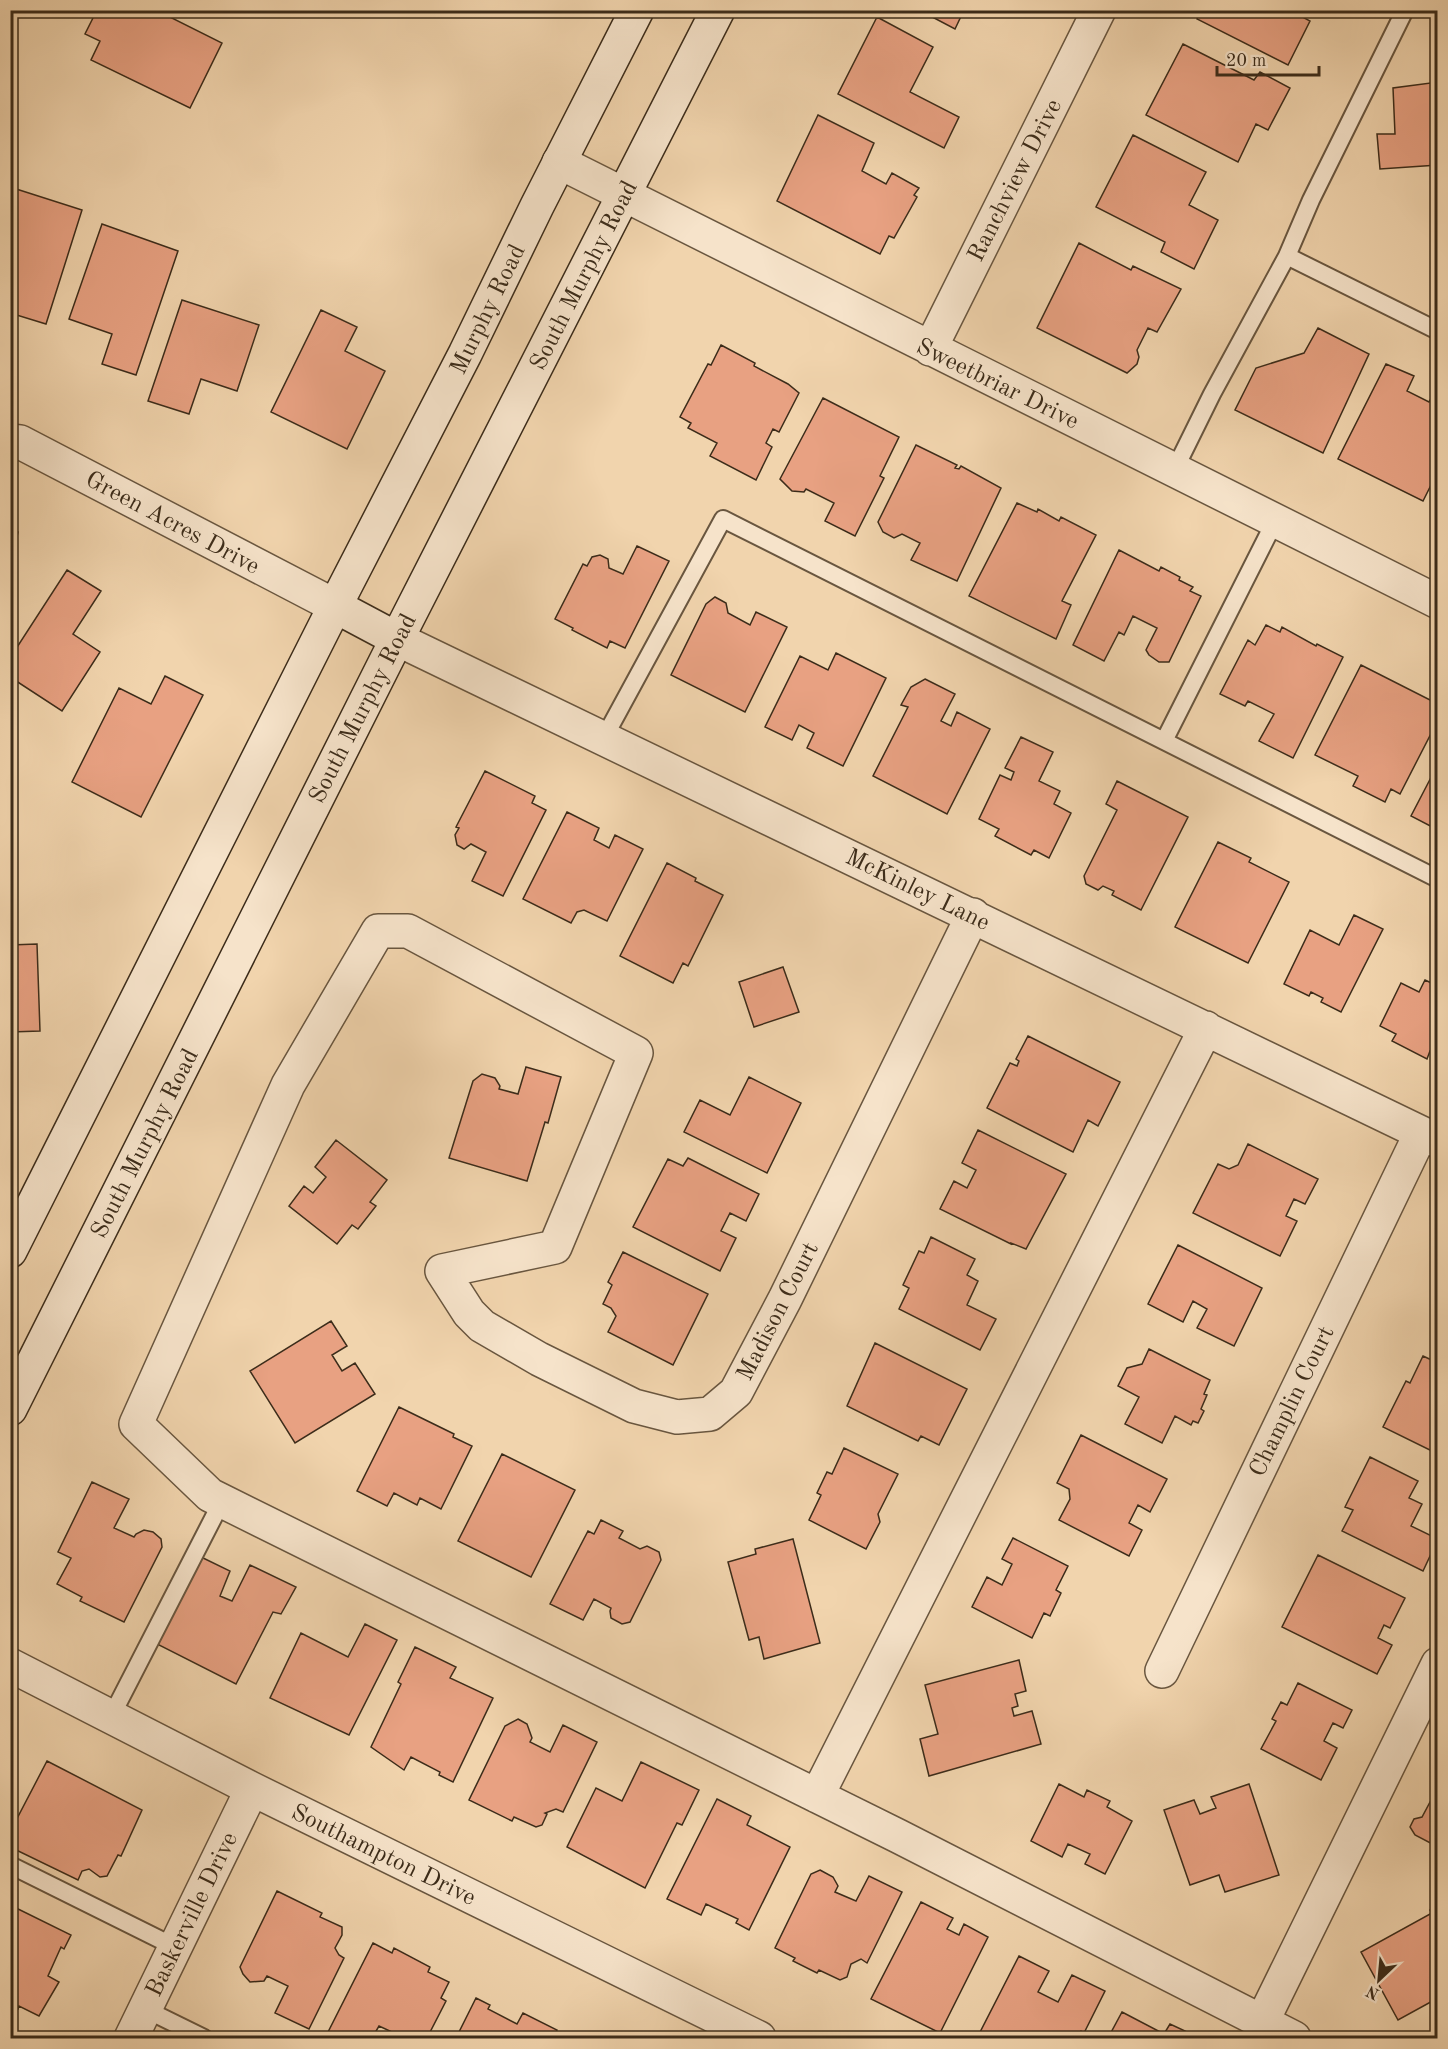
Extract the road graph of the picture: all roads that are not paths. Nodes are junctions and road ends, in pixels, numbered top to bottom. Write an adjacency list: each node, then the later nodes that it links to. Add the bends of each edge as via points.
1 (637, 10): 5 (street, Murphy Road)
2 (718, 10): 6 (street, South Murphy Road)
3 (1099, 10): 9 (street, Ranchview Drive)
4 (1405, 10): 7 (lane)
5 (559, 162): 6 (street, Sweetbriar Drive); 14 (street, Murphy Road)
6 (624, 196): 9 (street, Sweetbriar Drive); 15 (street, South Murphy Road)
7 (1287, 256): 8 (lane); 11 (lane)
8 (1437, 331)
9 (930, 349): 11 (street, Sweetbriar Drive)
10 (10, 441): 14 (street, Green Acres Drive, via 20,442)
11 (1174, 471): 12 (street, Sweetbriar Drive)
12 (1275, 521): 13 (street, Sweetbriar Drive); 17 (lane)
13 (1437, 602)
14 (334, 606): 15 (street, Green Acres Drive); 22 (street)
15 (397, 639): 16 (street, McKinley Lane); 23 (street, South Murphy Road)
16 (604, 738): 17 (lane, via 723,519); 19 (street, McKinley Lane)
17 (1164, 741): 18 (lane)
18 (1437, 879)
19 (973, 915): 20 (street, McKinley Lane); 24 (street, Madison Court, via 742,1382 710,1414 677,1417 634,1406 482,1326 442,1271 555,1247 636,1053 408,931 378,931 288,1085 136,1424 210,1495)
20 (1206, 1028): 21 (street, McKinley Lane); 30 (street)
21 (1429, 1137): 27 (street, Champlin Court)
22 (10, 1251)
23 (10, 1409)
24 (222, 1501): 28 (lane); 30 (street)
25 (1437, 1664): 34 (street)
26 (10, 1665): 28 (street, Southampton Drive)
27 (1162, 1671)
28 (111, 1717): 29 (street, Southampton Drive)
29 (252, 1789): 32 (street, Baskerville Drive); 37 (street, Southampton Drive)
30 (817, 1796): 34 (street)
31 (10, 1865): 32 (lane)
32 (175, 1947): 33 (street, Baskerville Drive)
33 (145, 2009): 35 (street, Baskerville Drive); 36 (lane)
34 (1262, 2022): 38 (street)
35 (131, 2038)
36 (204, 2038)
37 (759, 2038)
38 (1294, 2038)

